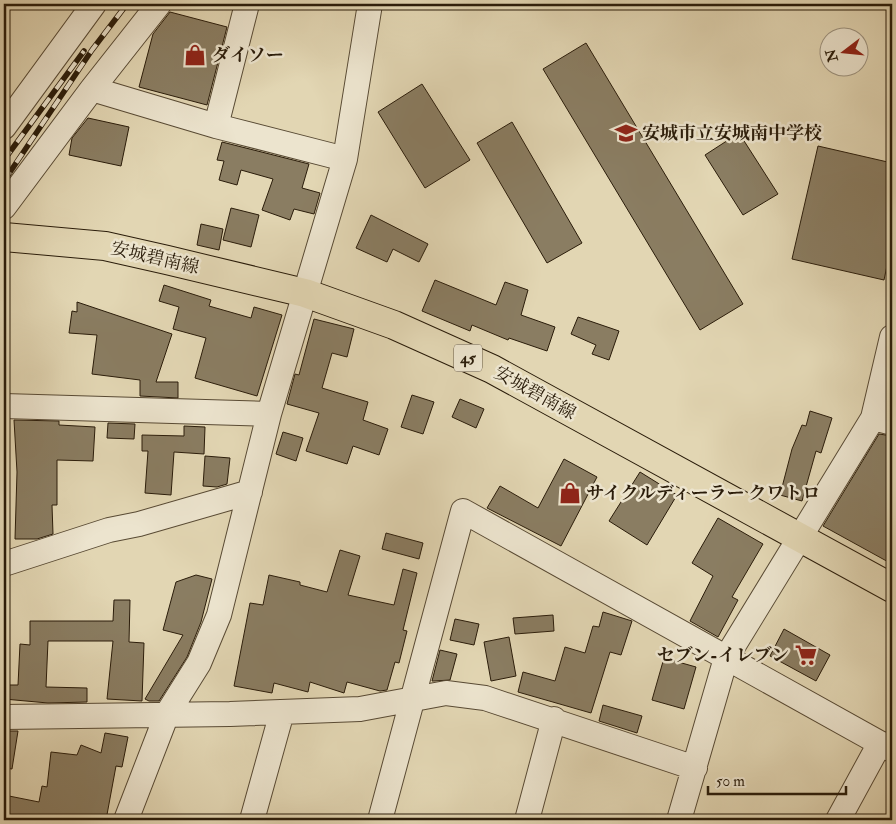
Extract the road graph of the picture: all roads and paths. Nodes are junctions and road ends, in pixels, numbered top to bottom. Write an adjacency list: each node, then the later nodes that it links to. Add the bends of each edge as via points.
1 (94, 4): 7 (street)
2 (159, 4): 5 (street)
3 (247, 4): 8 (street)
4 (370, 4): 10 (street)
5 (92, 89): 8 (street); 11 (street)
6 (4, 91): 7 (street)
7 (28, 92): 9 (street)
8 (216, 126): 10 (street)
9 (4, 127)
10 (345, 158): 13 (street)
11 (4, 207)
12 (4, 237): 13 (main road, 安城碧南線 / 45, via 105,246)
13 (304, 293): 16 (street); 19 (main road, 安城碧南線 / 45, via 394,326 492,369)
14 (891, 348): 17 (street)
15 (4, 406): 16 (street)
16 (269, 414): 18 (street)
17 (882, 421): 19 (street)
18 (250, 492): 20 (street, via 109,530); 25 (street, via 219,615 199,664)
19 (801, 538): 21 (main road, 安城碧南線 / 45); 22 (street)
20 (4, 564)
21 (892, 588)
22 (726, 658): 23 (street, via 463,511); 28 (street); 29 (street)
23 (412, 701): 24 (street, via 360,709); 27 (street, via 446,693 485,698); 32 (street)
24 (282, 712): 25 (street); 31 (street)
25 (167, 714): 26 (street); 30 (street)
26 (4, 717)
27 (554, 719): 29 (street); 33 (street)
28 (886, 747): 35 (street)
29 (694, 768): 34 (street)
30 (126, 820)
31 (252, 820)
32 (380, 820)
33 (528, 820)
34 (680, 820)
35 (838, 820)

